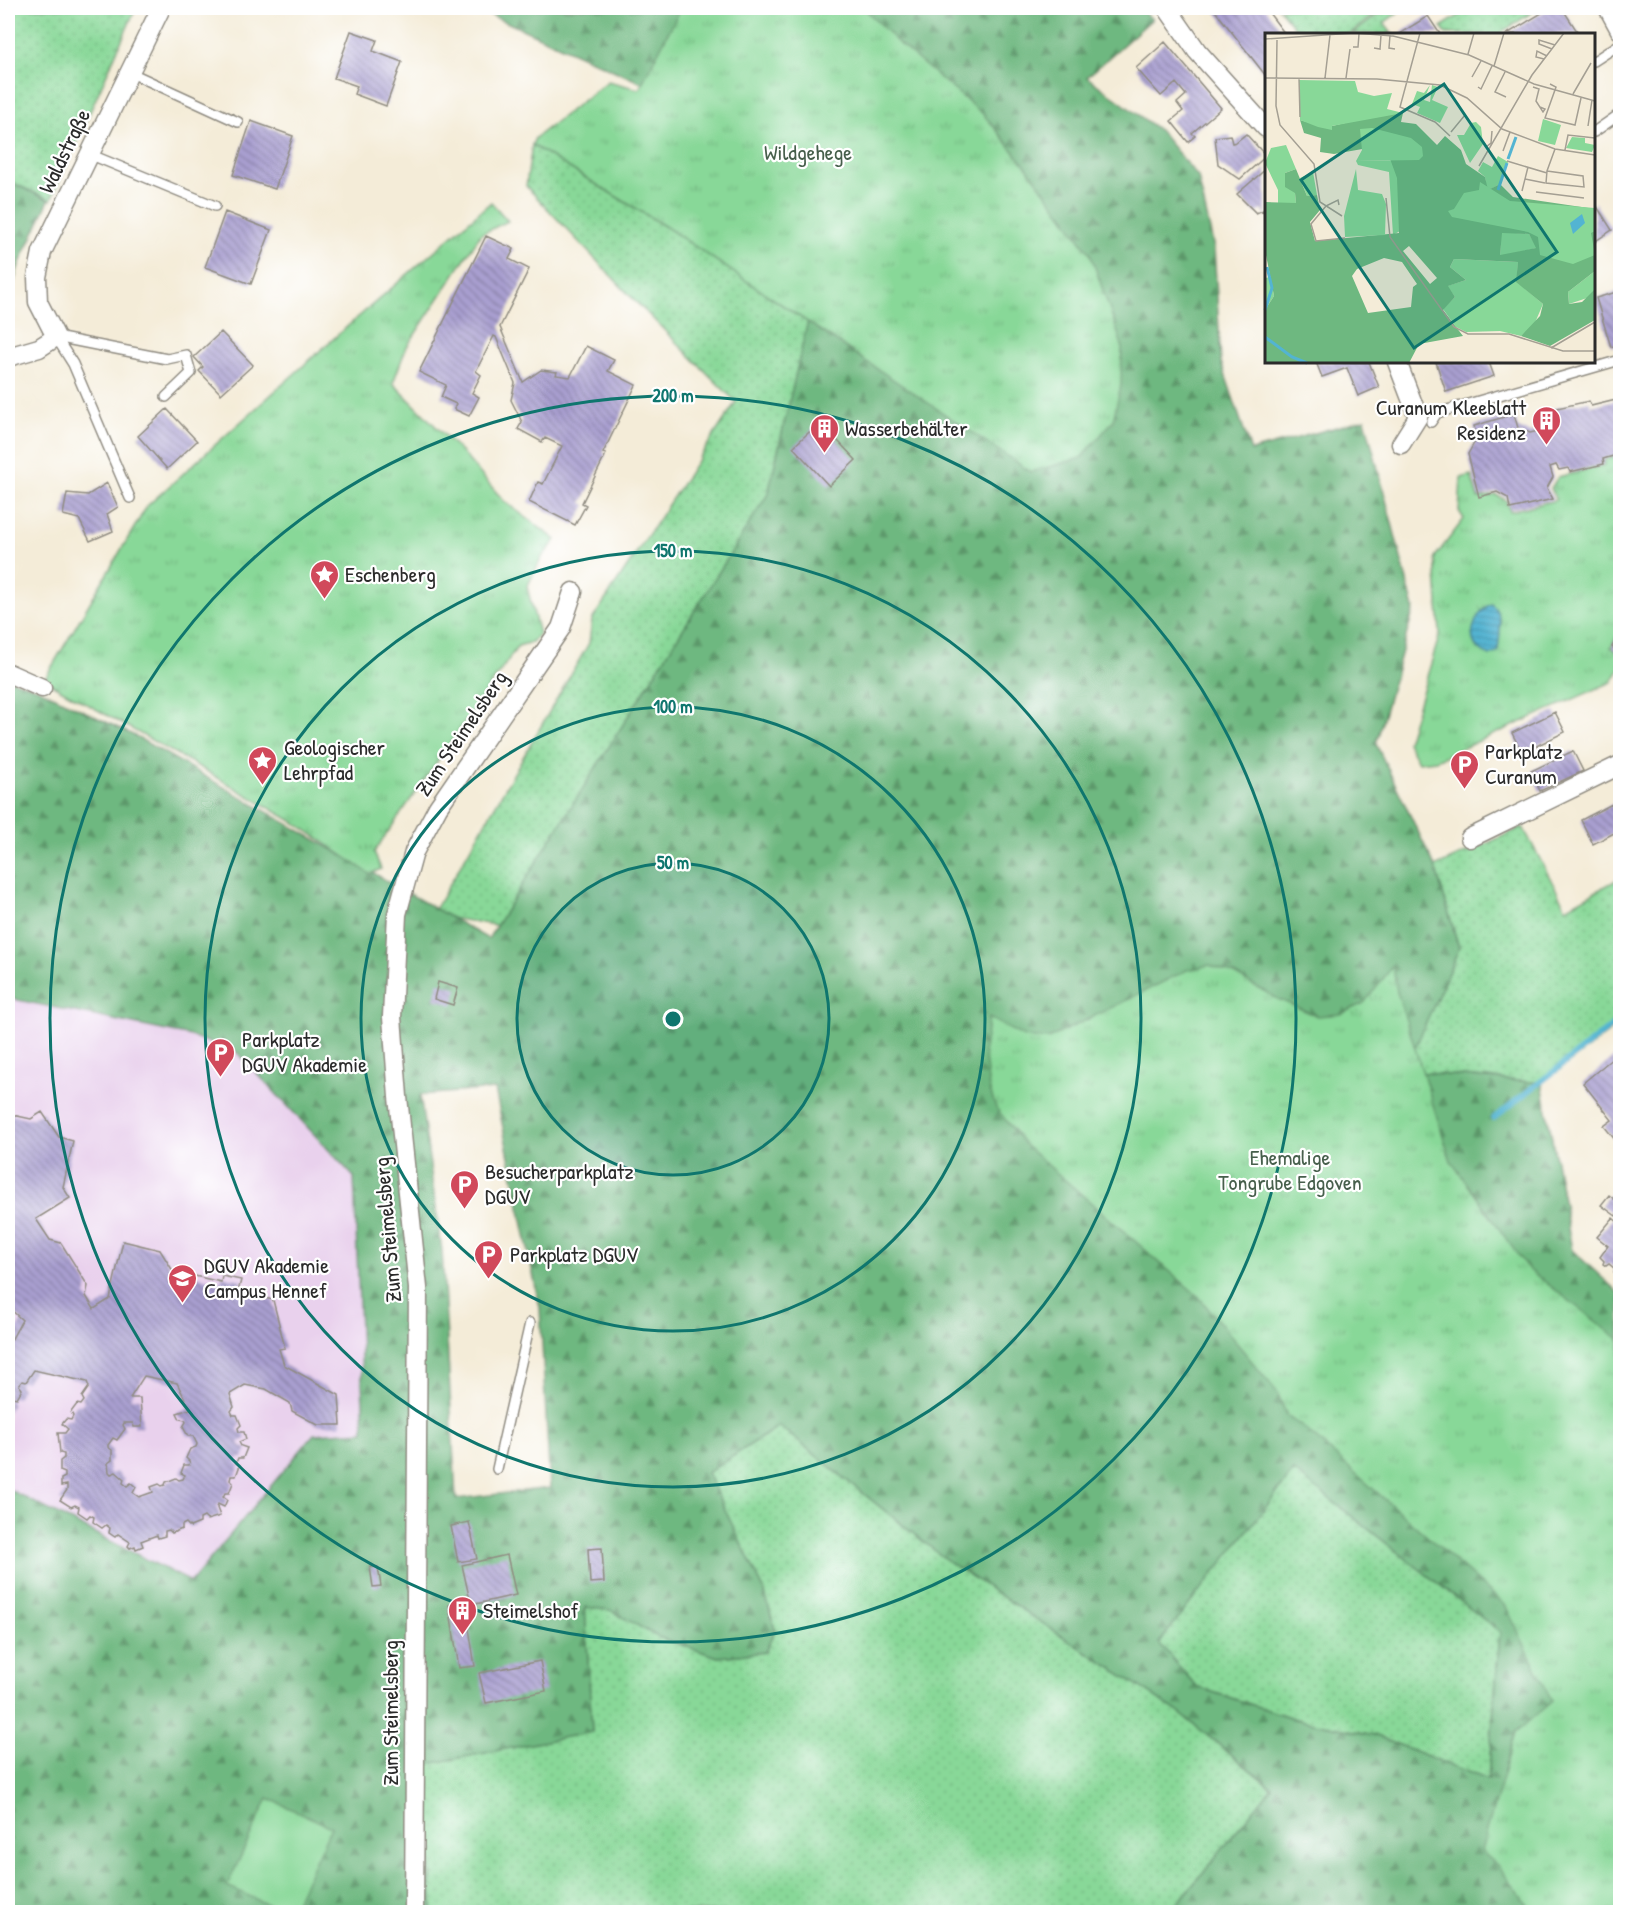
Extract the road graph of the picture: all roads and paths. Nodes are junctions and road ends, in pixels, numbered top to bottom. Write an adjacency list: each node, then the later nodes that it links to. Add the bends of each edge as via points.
1 (161, 8): 7 (street, Waldstraße)
2 (1608, 8): 4 (street)
3 (1168, 10): 10 (street, via 1197,51)
4 (1620, 30)
5 (1620, 44): 6 (lane)
6 (1595, 60)
7 (129, 72): 9 (lane); 12 (street, Waldstraße)
8 (1620, 114): 11 (lane)
9 (238, 122)
10 (1265, 127)
11 (1595, 131)
12 (89, 154): 13 (lane); 14 (street, Waldstraße, via 42,252 36,277 38,302)
13 (215, 206)
14 (56, 337): 15 (street, via 39,348); 18 (lane, via 167,359 186,355 191,373); 21 (lane, via 72,364)
15 (8, 357)
16 (1620, 360): 19 (lane, via 1437,413)
17 (1396, 363): 20 (street, via 1418,417)
18 (166, 398)
19 (1431, 422)
20 (1401, 444)
21 (130, 498)
22 (573, 592): 29 (street, Zum Steimelsberg, via 561,628 438,807 414,852 397,914 392,1017 418,1288)
23 (8, 674): 24 (street)
24 (42, 688)
25 (1620, 765): 26 (street)
26 (1470, 838)
27 (530, 1323): 28 (lane)
28 (497, 1469)
29 (414, 1912)

